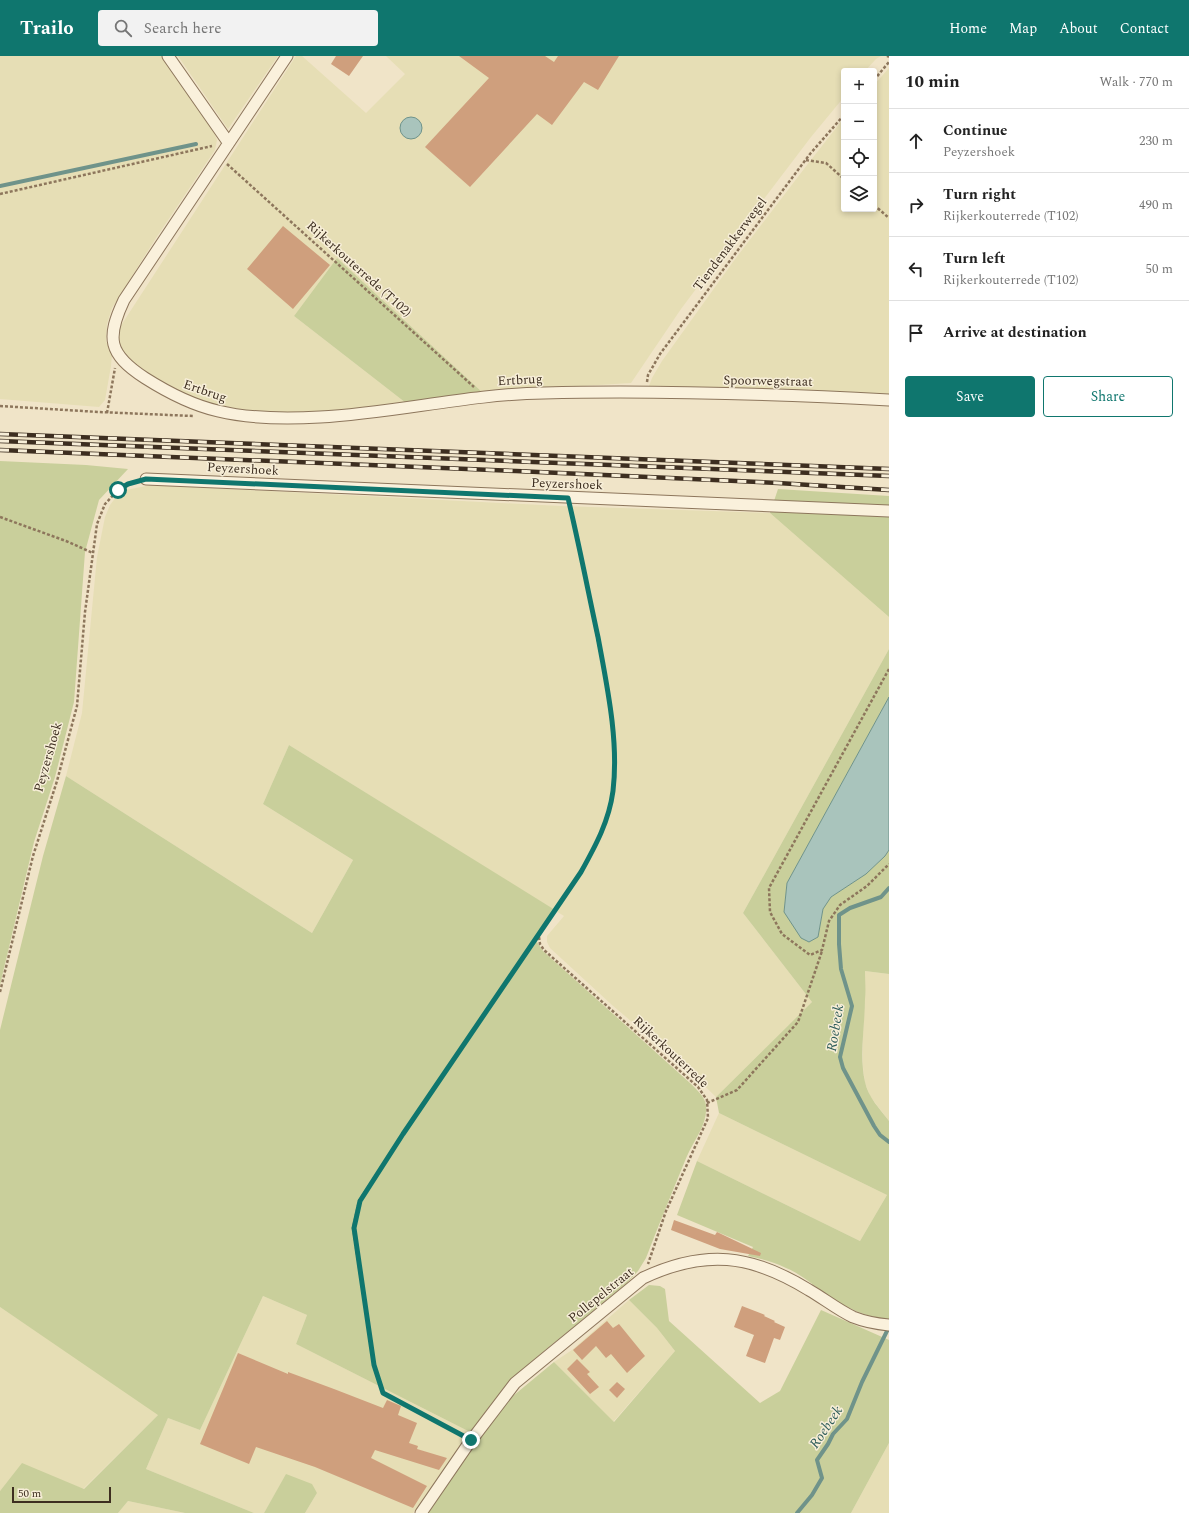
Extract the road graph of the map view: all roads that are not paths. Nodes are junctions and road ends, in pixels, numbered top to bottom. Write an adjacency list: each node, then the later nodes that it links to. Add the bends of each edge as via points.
1 (168, 56): 3 (street)
2 (287, 56): 3 (street)
3 (228, 142): 4 (street, Ertbrug, via 124,300 113,328 113,346 117,354 156,385 216,411 252,417 304,418 361,414 485,397 541,393)
4 (646, 392): 5 (street, Spoorwegstraat)
5 (889, 400)
6 (146, 479): 7 (street, Peyzershoek)
7 (889, 511)
8 (889, 1325): 9 (street, Pollepelstraat, via 854,1317 801,1285 771,1270 747,1262 718,1259 691,1261 664,1268 643,1278 516,1383 471,1440)
9 (421, 1513)

